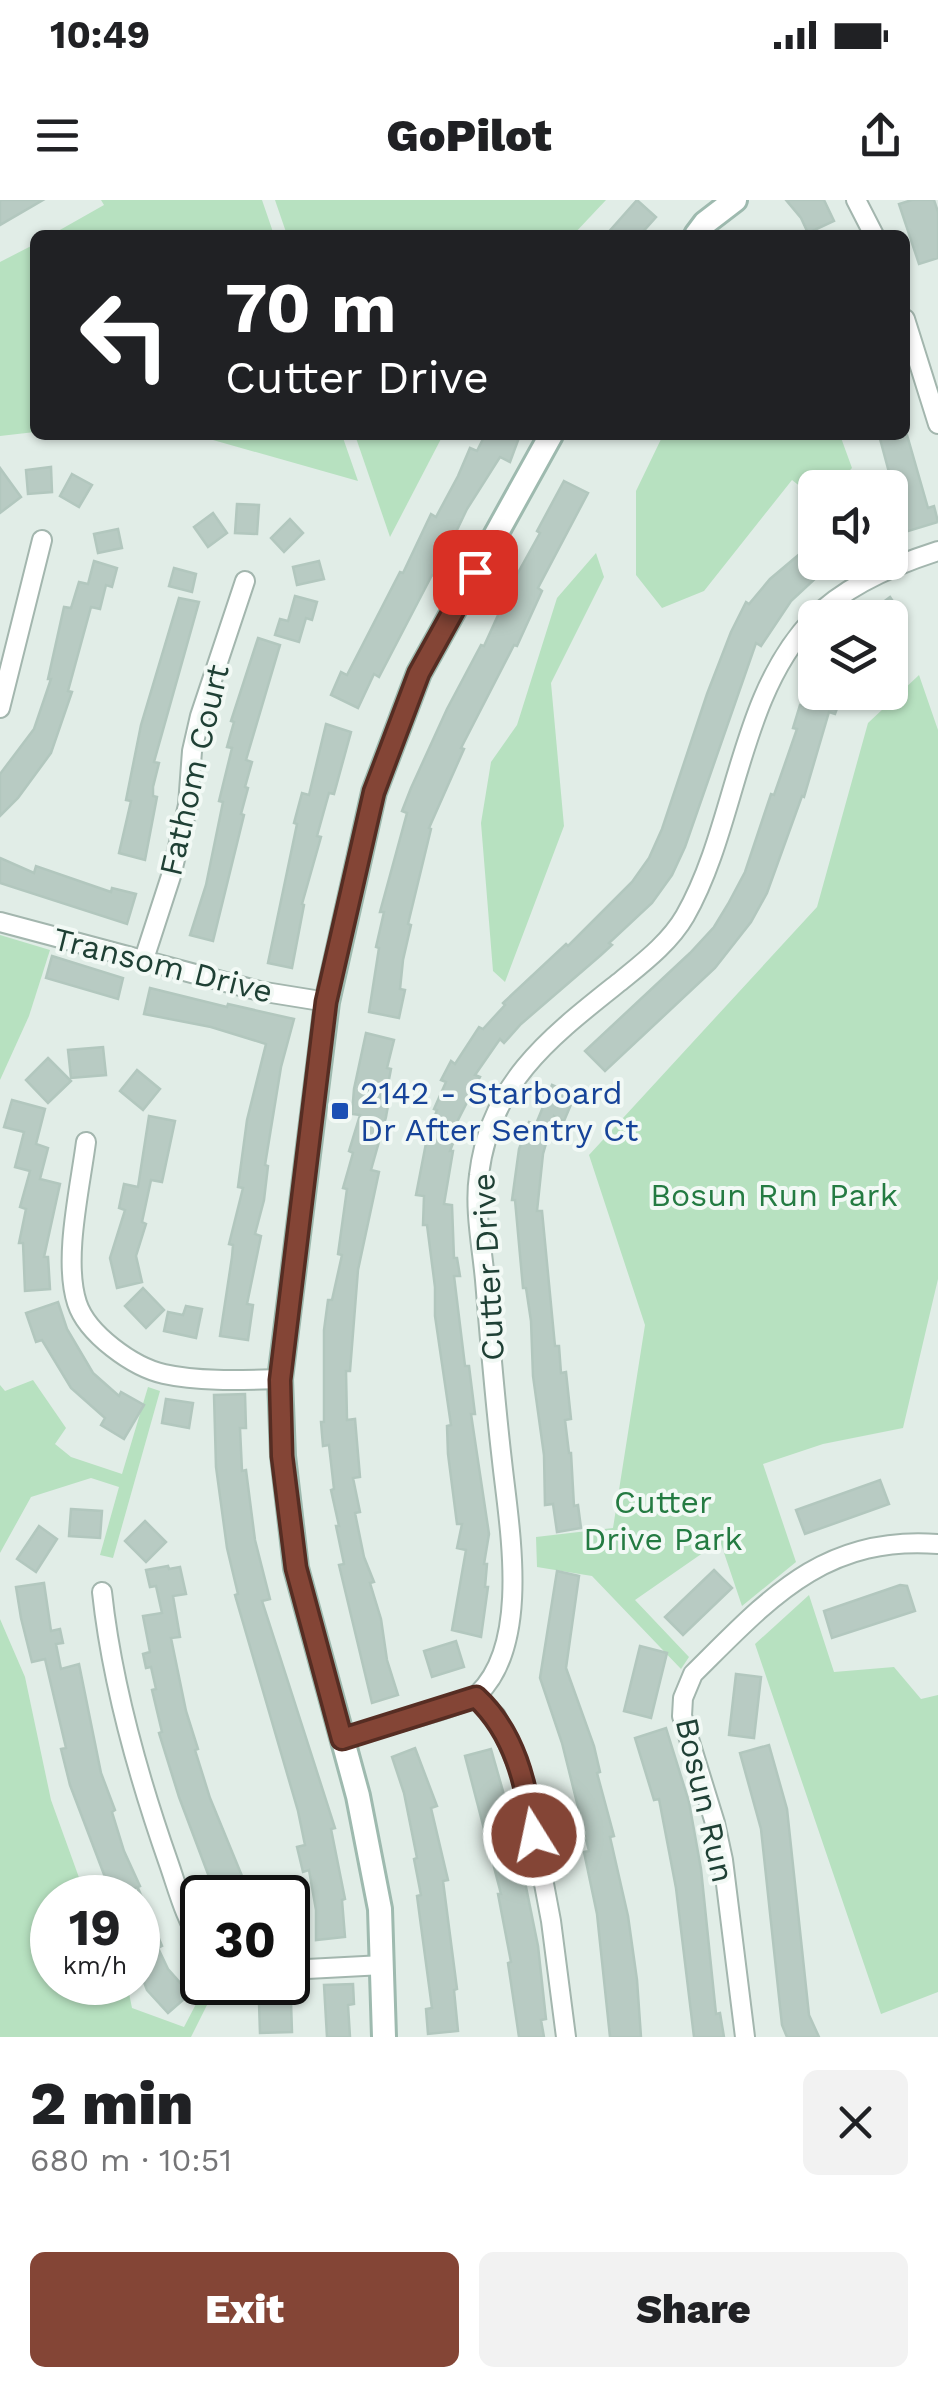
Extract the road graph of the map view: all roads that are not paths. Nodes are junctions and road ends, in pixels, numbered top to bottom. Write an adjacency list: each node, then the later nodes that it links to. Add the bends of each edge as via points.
1 (736, 200): 3 (street)
2 (856, 200): 4 (street)
3 (700, 230)
4 (871, 230)
5 (910, 335): 6 (street)
6 (938, 424)
7 (548, 440): 14 (street, via 419,673 391,739)
8 (42, 540): 11 (street)
9 (938, 551): 19 (street, Cutter Drive, via 876,576 812,620 767,692 684,916 646,961 529,1060 494,1118 478,1176 514,1563 504,1647)
10 (244, 581): 13 (street, Fathom Court, via 200,716 180,840)
11 (0, 708)
12 (0, 922): 13 (street, Transom Drive)
13 (144, 959): 14 (street, Transom Drive, via 259,992)
14 (326, 1002): 16 (street)
15 (86, 1142): 16 (street, via 72,1270 90,1329 160,1374)
16 (280, 1380): 20 (street, via 296,1568)
17 (938, 1544): 26 (street, Bosun Run, via 866,1547 811,1568 761,1608 687,1685 682,1716 723,1860)
18 (102, 1592): 21 (street, via 124,1716)
19 (476, 1697): 20 (street); 25 (street, via 496,1716 525,1784)
20 (342, 1739): 22 (street, via 380,1910)
21 (180, 1895)
22 (383, 1965): 23 (street); 24 (street)
23 (310, 1969)
24 (384, 2037)
25 (566, 2037)
26 (745, 2037)

